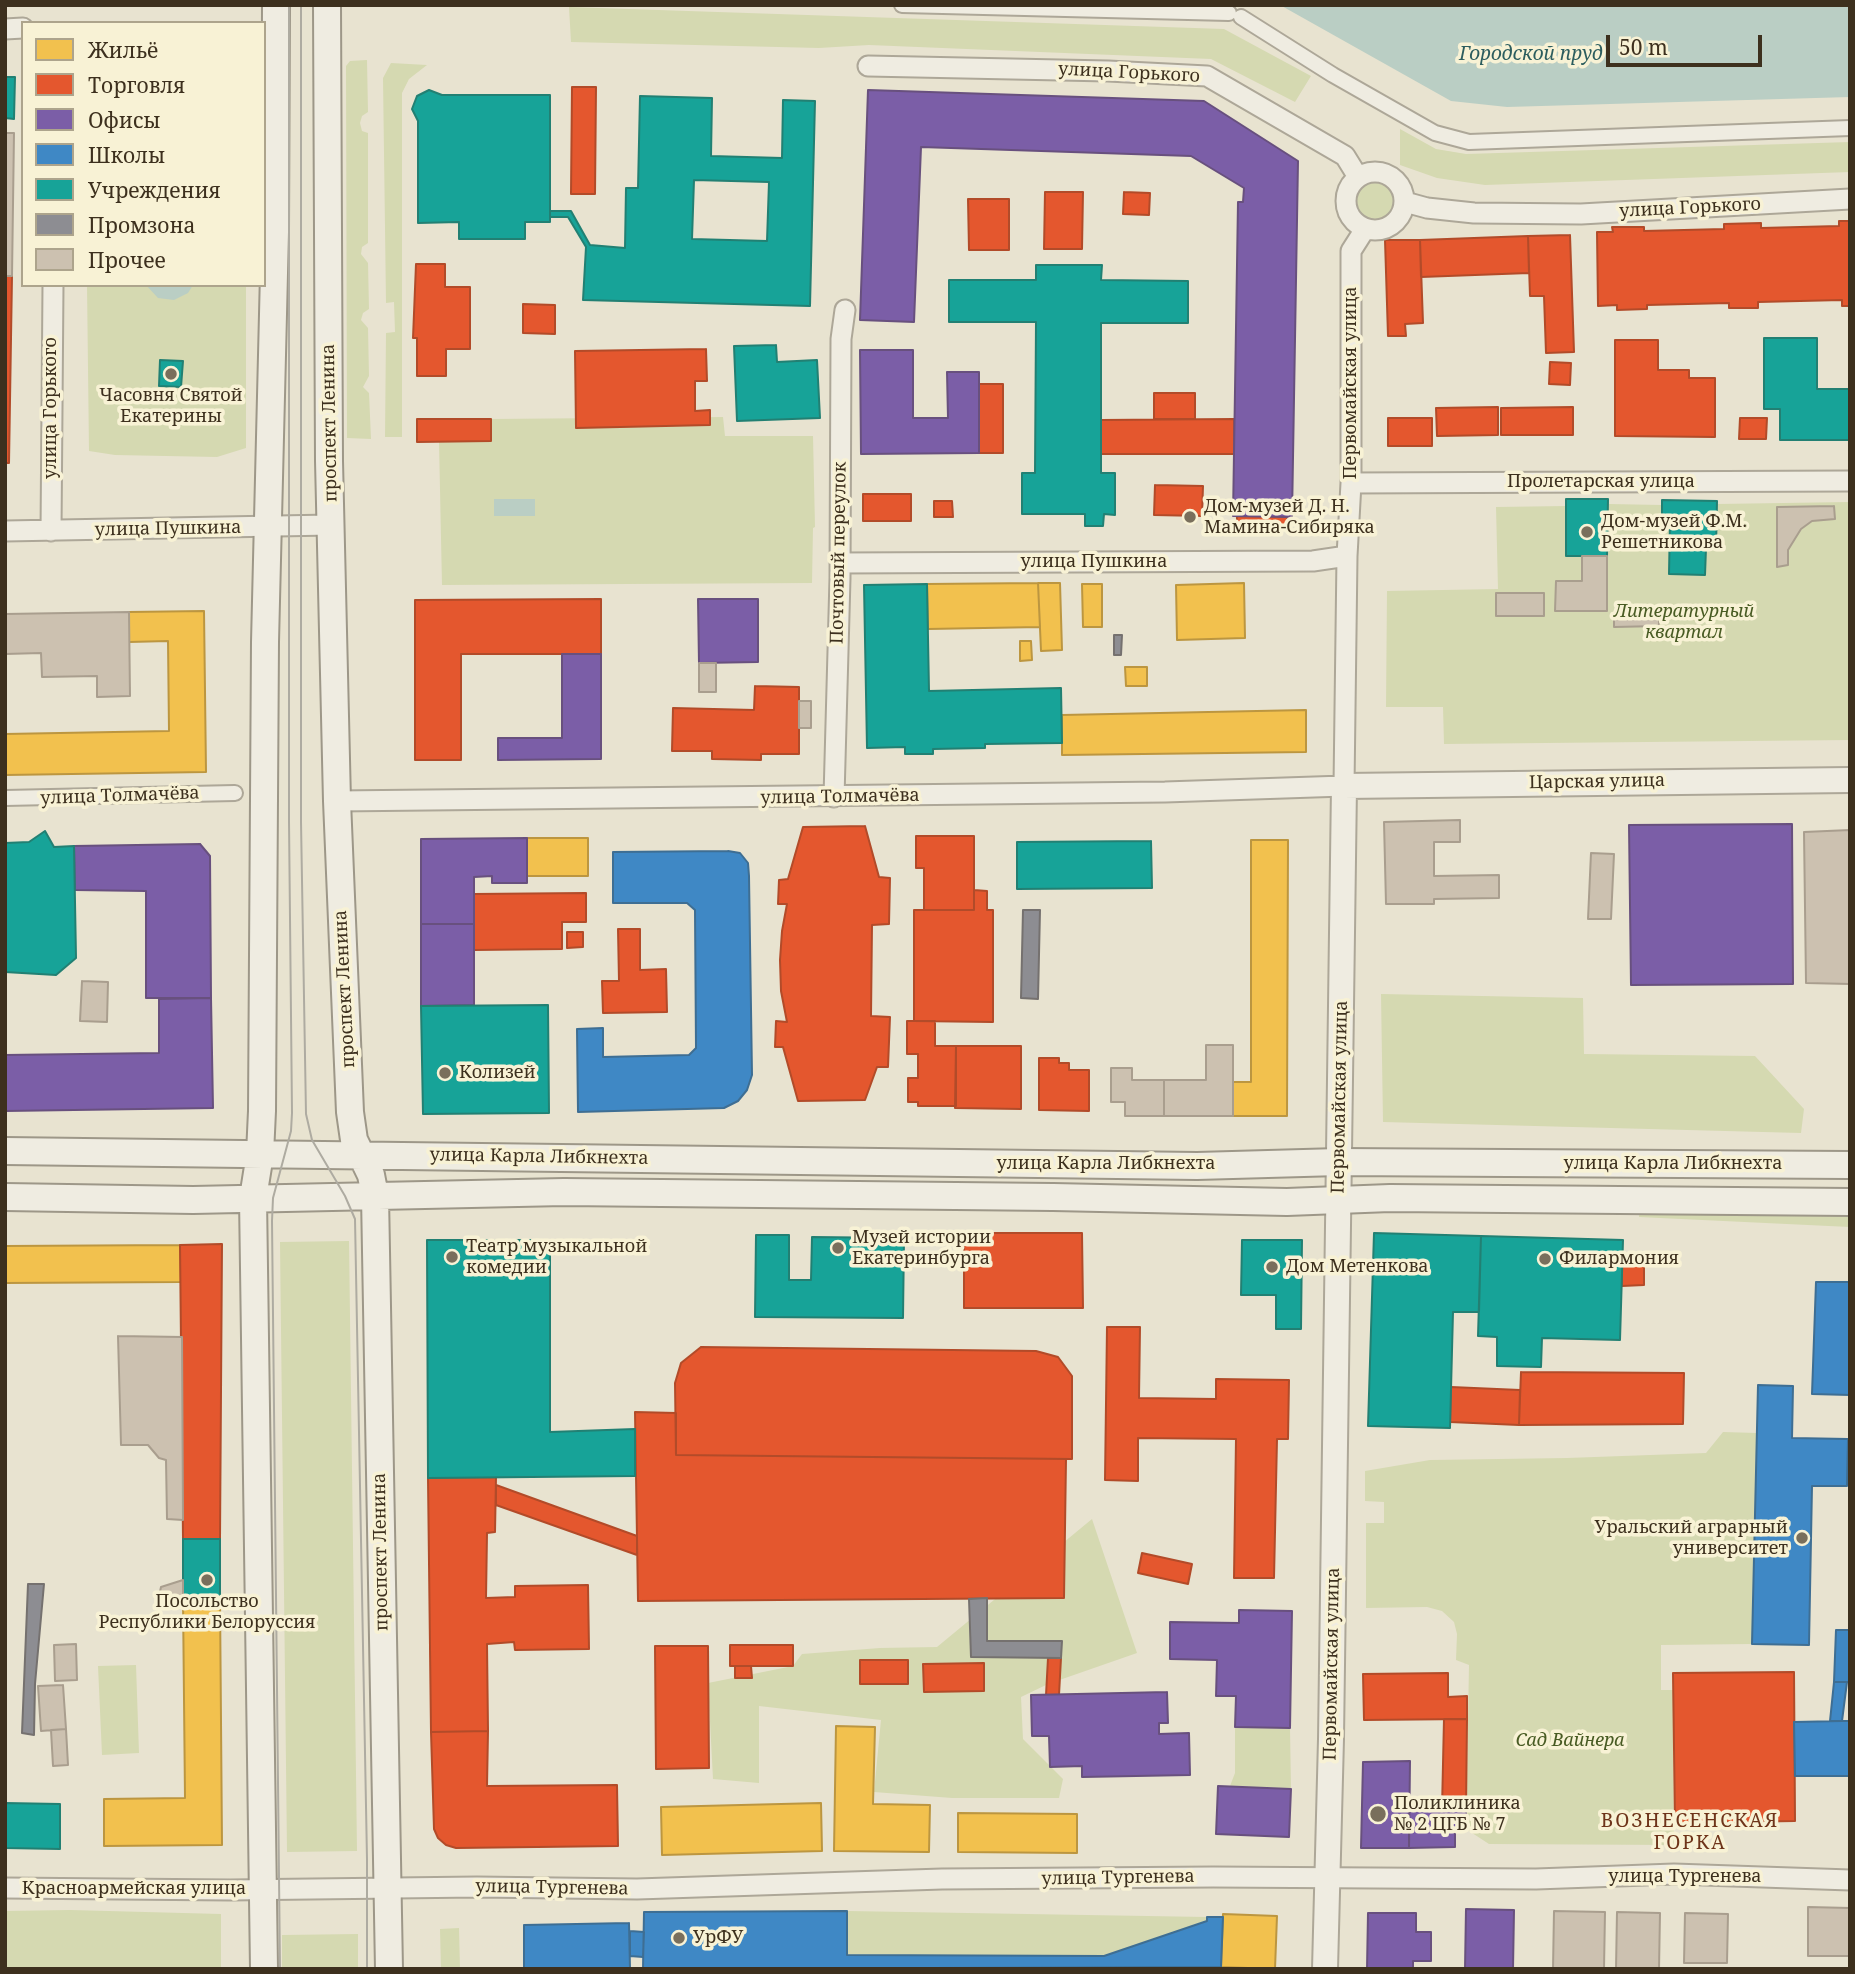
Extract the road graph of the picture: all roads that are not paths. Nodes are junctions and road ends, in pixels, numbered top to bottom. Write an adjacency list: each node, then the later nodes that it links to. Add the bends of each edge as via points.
1 (276, 5): 15 (main road)
2 (327, 5): 14 (main road, проспект Ленина)
3 (902, 5): 5 (street, via 1235,15 1435,133 1469,142)
4 (868, 66): 6 (street, улица Горького, via 1207,76 1345,156)
5 (1850, 128)
6 (1358, 177): 8 (street, via 1376,171 1393,177); 9 (street, via 1347,191 1347,209)
7 (1850, 199): 8 (street, улица Горького, via 1581,214 1474,214)
8 (1405, 202): 9 (street, via 1391,225)
9 (1365, 229): 13 (street, Первомайская улица, via 1351,251)
10 (53, 287): 17 (street, улица Горького)
11 (845, 310): 19 (street, Почтовый переулок)
12 (1850, 481): 13 (street, Пролетарская улица)
13 (1351, 483): 18 (street, Первомайская улица)
14 (331, 525): 15 (street, улица Пушкина); 25 (main road, проспект Ленина)
15 (270, 527): 17 (street, улица Пушкина); 27 (main road)
16 (5, 531): 17 (street, улица Пушкина)
17 (51, 531)
18 (1347, 556): 19 (street, улица Пушкина, via 1313,561); 21 (street, Первомайская улица)
19 (840, 563): 23 (street, Почтовый переулок)
20 (1850, 780): 21 (street, Царская улица)
21 (1344, 786): 23 (street, улица Толмачёва); 29 (street, Первомайская улица)
22 (235, 793): 24 (street, улица Толмачёва)
23 (834, 797): 25 (street, улица Толмачёва)
24 (5, 798)
25 (337, 801): 28 (main road, проспект Ленина, via 350,1112 354,1140)
26 (5, 1151): 27 (main road)
27 (260, 1154): 28 (main road, улица Карла Либкнехта); 33 (main road)
28 (363, 1155): 29 (main road, улица Карла Либкнехта, via 1170,1166); 31 (main road, проспект Ленина)
29 (1339, 1162): 30 (main road, улица Карла Либкнехта); 34 (street, Первомайская улица)
30 (1850, 1165)
31 (375, 1196): 33 (main road, улица Карла Либкнехта); 34 (main road, улица Карла Либкнехта, via 564,1192); 39 (main road, проспект Ленина)
32 (5, 1197): 33 (main road)
33 (253, 1198): 40 (main road)
34 (1339, 1200): 35 (main road, улица Карла Либкнехта); 36 (street, Первомайская улица)
35 (1850, 1202)
36 (1328, 1879): 37 (street, улица Тургенева, via 1674,1874); 39 (street, улица Тургенева); 43 (street, Первомайская улица)
37 (1850, 1880)
38 (5, 1888): 40 (street, Красноармейская улица)
39 (387, 1888): 40 (street, улица Тургенева); 42 (main road, проспект Ленина)
40 (262, 1889): 41 (main road)
41 (264, 1969)
42 (389, 1969)
43 (1325, 1969)

